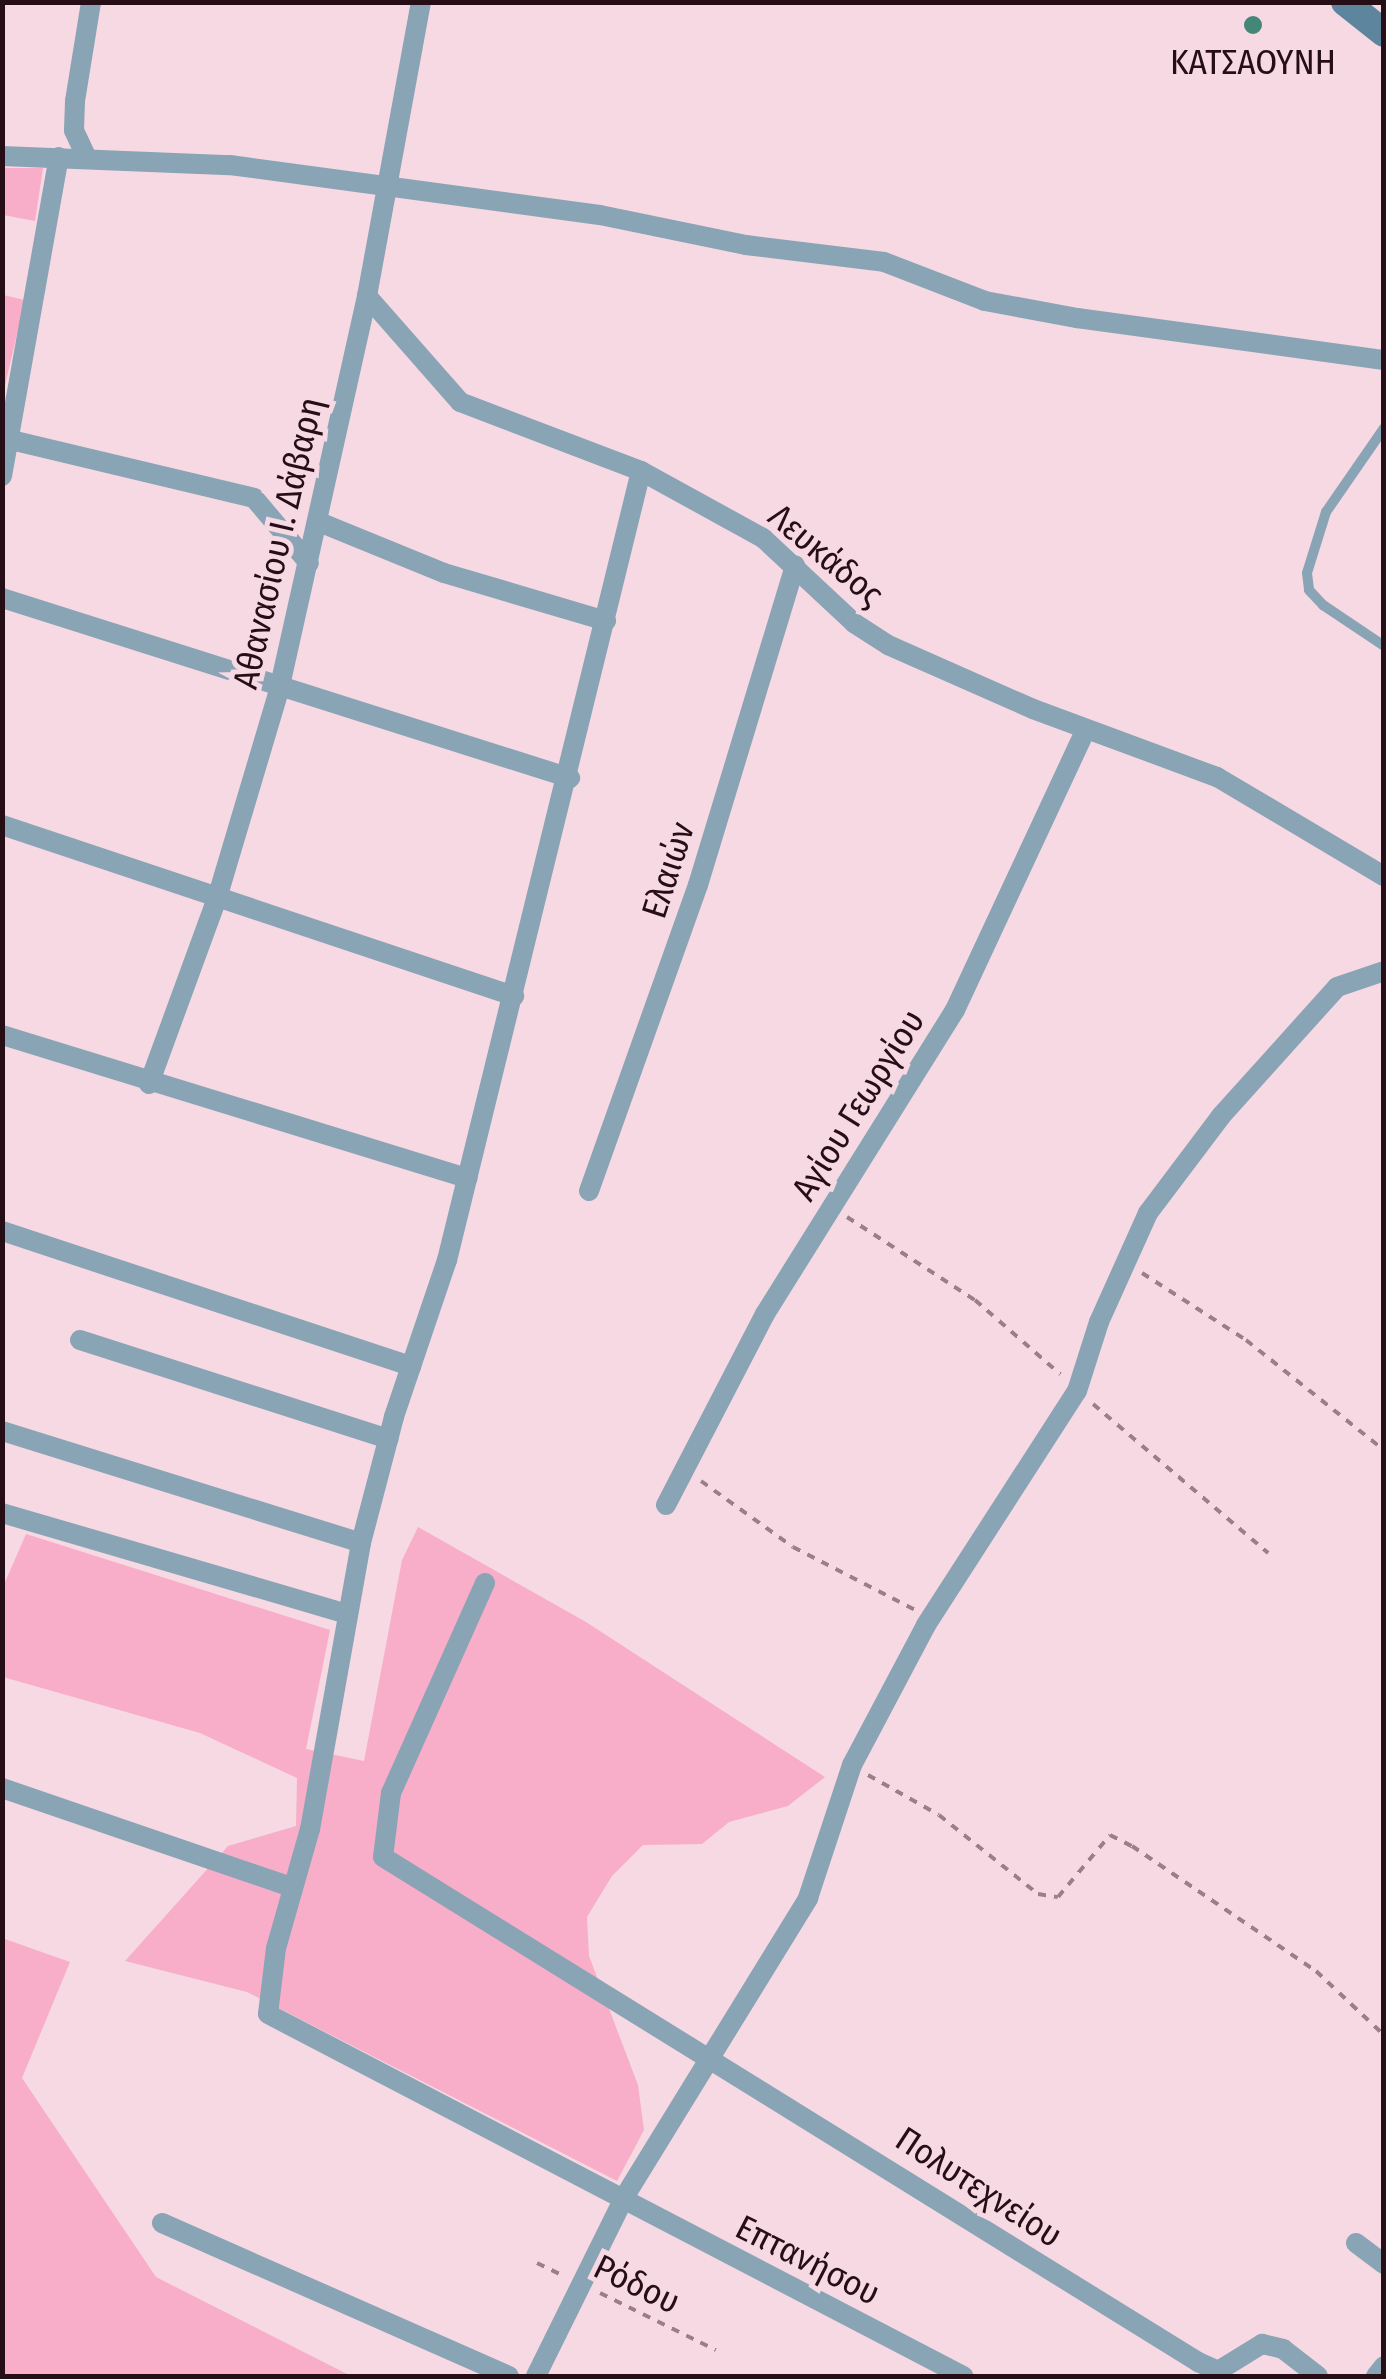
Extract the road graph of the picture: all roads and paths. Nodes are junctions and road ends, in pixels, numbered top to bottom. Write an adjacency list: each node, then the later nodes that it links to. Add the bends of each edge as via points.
1 (91, 2): 5 (street, via 75,100 74,130)
2 (421, 2): 8 (street, Αθανασίου Ι. Δάβαρη)
3 (1345, 2): 4 (main road)
4 (1384, 33)
5 (84, 154): 7 (street); 8 (street)
6 (2, 156): 7 (street)
7 (59, 157): 12 (street)
8 (385, 186): 9 (street, Αθανασίου Ι. Δάβαρη); 10 (street, via 600,214 746,246 830,252 884,262 986,300 1077,318)
9 (367, 296): 13 (street, Λευκάδος, via 460,402); 15 (street, Αθανασίου Ι. Δάβαρη)
10 (1384, 360)
11 (1384, 428): 20 (lane, via 1326,512 1307,573 1308,590 1322,605)
12 (11, 440): 14 (street); 16 (street, via 254,498)
13 (641, 471): 17 (street, Λευκάδος, via 763,538); 19 (street)
14 (2, 476)
15 (319, 522): 16 (street, Αθανασίου Ι. Δάβαρη); 19 (street, via 444,573)
16 (309, 563): 21 (street, Αθανασίου Ι. Δάβαρη)
17 (795, 565): 22 (street, Λευκάδος, via 854,624 888,645); 32 (street, Ελαιών, via 698,884)
18 (2, 598): 21 (street)
19 (606, 621): 23 (street)
20 (1384, 646)
21 (278, 690): 23 (street); 26 (street, Αθανασίου Ι. Δάβαρη)
22 (1086, 728): 25 (street, Λευκάδος, via 1217,778); 33 (street, Αγίου Γεωργίου, via 955,1010)
23 (570, 778): 28 (street)
24 (2, 825): 26 (street)
25 (1384, 876)
26 (218, 895): 28 (street); 30 (street, Αθανασίου Ι. Δάβαρη)
27 (1384, 971): 35 (street, via 1337,986 1274,1053 1148,1214)
28 (514, 996): 31 (street)
29 (2, 1036): 30 (street)
30 (149, 1084): 31 (street)
31 (468, 1178): 37 (street)
32 (589, 1191)
33 (832, 1208): 38 (path, via 975,1300); 42 (street, Αγίου Γεωργίου, via 765,1314)
34 (2, 1231): 37 (street)
35 (1124, 1264): 38 (street); 41 (path, via 1246,1340)
36 (80, 1340): 40 (street)
37 (411, 1366): 40 (street)
38 (1077, 1391): 46 (path); 49 (street)
39 (2, 1431): 45 (street)
40 (388, 1439): 45 (street)
41 (1384, 1450)
42 (685, 1470): 43 (street, Αγίου Γεωργίου); 49 (path, via 793,1547)
43 (666, 1505)
44 (2, 1513): 48 (street)
45 (361, 1542): 48 (street)
46 (1268, 1553)
47 (484, 1582): 54 (street, Πολυτεχνείου, via 391,1793 383,1857)
48 (348, 1614): 52 (street, via 310,1828)
49 (930, 1618): 50 (street)
50 (852, 1765): 53 (path, via 938,1815 1038,1894 1058,1897 1110,1836 1132,1846 1316,1971); 54 (street, via 808,1898)
51 (2, 1788): 52 (street)
52 (291, 1887): 55 (street, Επτανήσου, via 268,2014)
53 (1384, 2036)
54 (705, 2060): 55 (street); 66 (street, Πολυτεχνείου, via 803,2113 1218,2371 1262,2344 1283,2349)
55 (625, 2196): 60 (street); 65 (street, Επτανήσου)
56 (162, 2223): 63 (street)
57 (1356, 2243): 59 (street)
58 (537, 2262): 60 (path, Ρόδου)
59 (1384, 2264)
60 (581, 2284): 61 (path, Ρόδου); 64 (street)
61 (716, 2350)
62 (1384, 2366): 67 (street)
63 (509, 2376)
64 (536, 2376)
65 (963, 2376)
66 (1318, 2376)
67 (1376, 2376)

